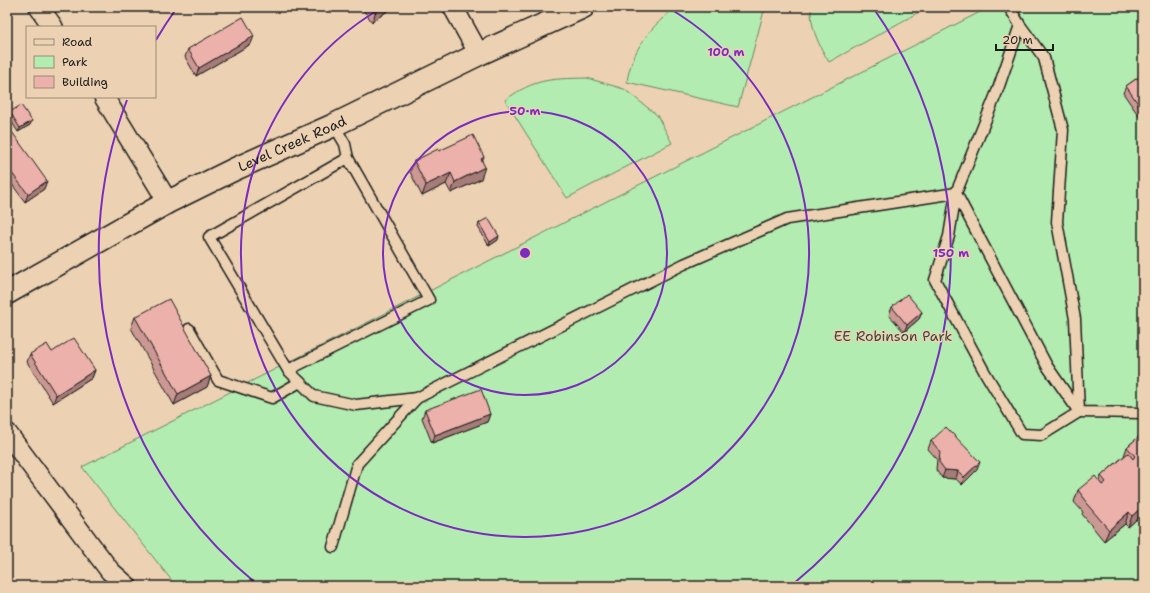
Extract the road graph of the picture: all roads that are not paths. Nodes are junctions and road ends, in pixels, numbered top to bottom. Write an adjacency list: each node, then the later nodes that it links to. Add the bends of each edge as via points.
1 (39, 7): 6 (street)
2 (453, 7): 7 (street)
3 (583, 7): 7 (street, Level Creek Road)
4 (1010, 7): 5 (lane)
5 (1020, 25): 11 (lane); 18 (lane, via 1044,58 1062,130 1057,222 1075,319)
6 (52, 26)
7 (479, 54): 9 (street, Level Creek Road)
8 (105, 98): 12 (street)
9 (334, 125): 10 (lane); 12 (street, Level Creek Road, via 235,168)
10 (348, 158): 15 (lane, via 209,237); 15 (lane, via 429,300)
11 (956, 193): 17 (lane, via 787,219 684,264); 18 (lane, via 1047,366); 18 (lane, via 949,236 935,280 984,371 1022,434 1042,435)
12 (168, 202): 13 (street, Level Creek Road)
13 (7, 293)
14 (189, 329): 16 (lane, via 218,380 272,398)
15 (288, 370): 16 (lane)
16 (300, 382): 17 (lane, via 314,396 356,405)
17 (417, 398): 21 (lane, via 357,464)
18 (1079, 412): 19 (lane)
19 (1143, 413)
20 (7, 433): 22 (street, via 110,571)
21 (333, 547)
22 (128, 586)

